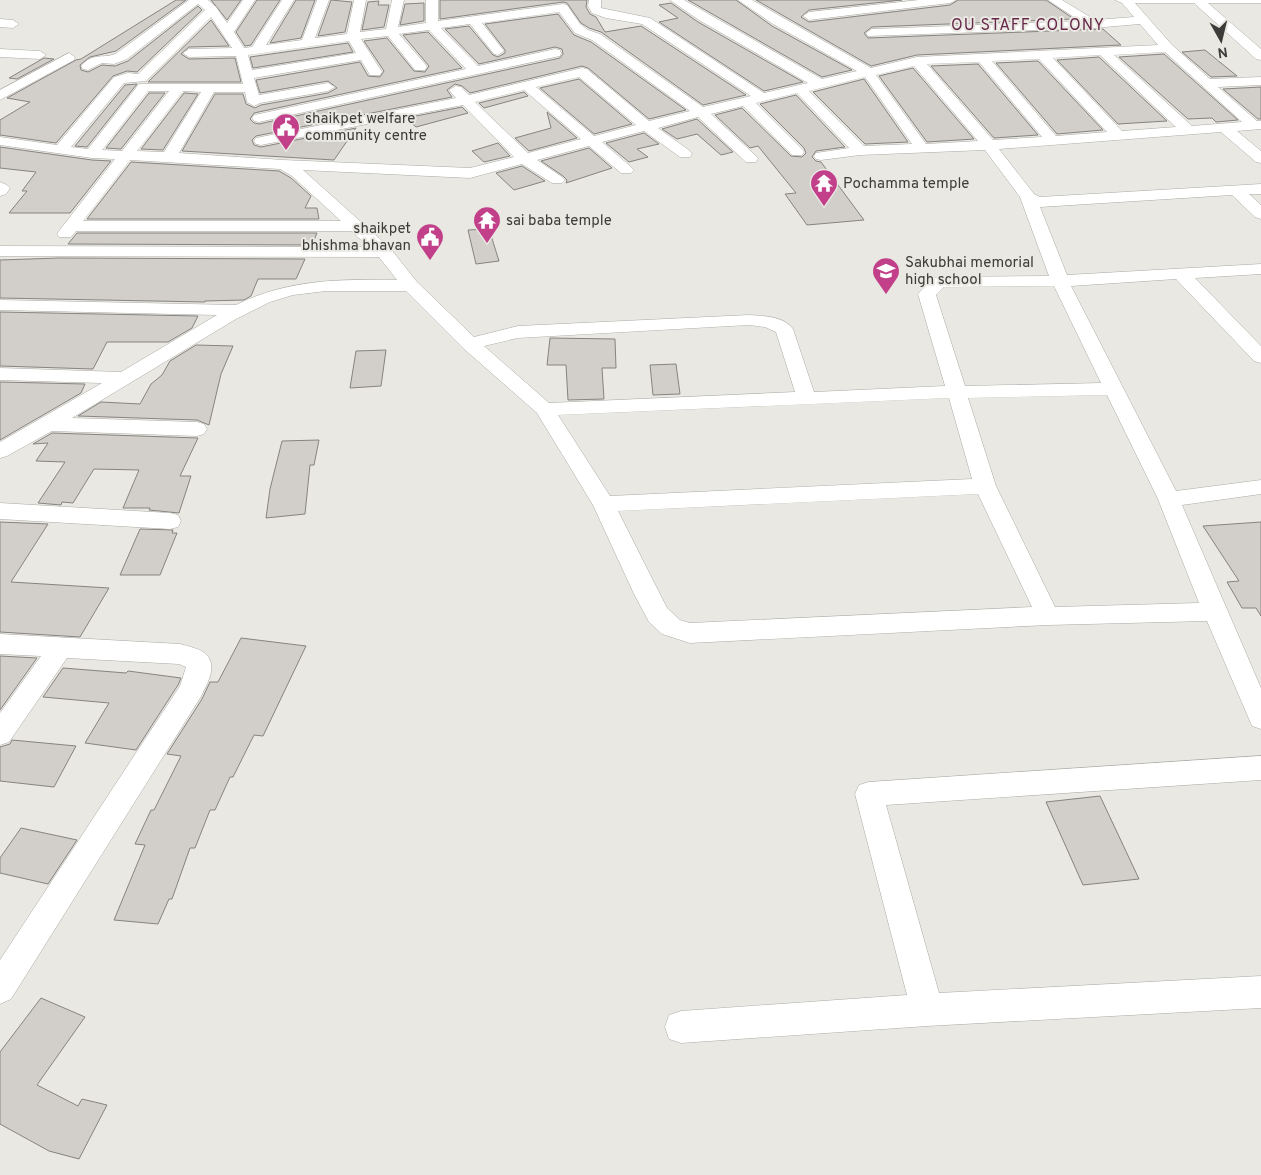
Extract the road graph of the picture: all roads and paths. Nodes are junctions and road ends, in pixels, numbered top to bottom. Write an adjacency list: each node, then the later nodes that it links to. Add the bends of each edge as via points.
1 (196, 0): 46 (street, via 122,56 114,60 99,59)
2 (200, 0): 19 (street)
3 (249, 0): 28 (street)
4 (288, 0): 32 (street)
5 (322, 0): 30 (street)
6 (360, 0): 29 (street)
7 (398, 0): 27 (street)
8 (432, 0): 26 (street)
9 (595, 0): 64 (street, via 596,10 646,21)
10 (676, 0): 56 (street)
11 (744, 0): 50 (street)
12 (950, 0): 18 (street)
13 (1054, 0): 25 (street)
14 (1180, 0): 16 (street); 17 (street)
15 (1261, 0): 17 (street)
16 (1123, 1): 22 (street)
17 (1198, 1): 42 (street)
18 (876, 4): 20 (street); 25 (street, via 874,39)
19 (214, 15): 28 (street); 37 (street); 80 (street, via 141,78 119,80)
20 (809, 16)
21 (473, 20): 26 (street); 33 (street); 67 (street, via 563,8 574,27 583,34 596,37)
22 (1144, 20): 25 (street); 31 (street)
23 (0, 23): 24 (street)
24 (13, 24)
25 (1093, 24)
26 (432, 26): 27 (street); 48 (street)
27 (391, 32): 29 (street); 47 (street)
28 (227, 34): 35 (street)
29 (353, 37): 30 (street); 41 (street)
30 (307, 43): 32 (street)
31 (1168, 48): 34 (street); 57 (street)
32 (256, 50): 35 (street)
33 (498, 51)
34 (1103, 51): 39 (street); 72 (street)
35 (241, 52): 37 (street); 61 (street)
36 (0, 53): 40 (street)
37 (189, 53): 51 (street)
38 (554, 53): 48 (street)
39 (1042, 54): 44 (street); 73 (street)
40 (40, 55)
41 (365, 55): 49 (street); 61 (street)
42 (1261, 56)
43 (69, 57): 55 (street)
44 (982, 57): 45 (street); 74 (street)
45 (916, 61): 50 (street); 78 (street)
46 (88, 66)
47 (420, 67)
48 (475, 71): 52 (street)
49 (375, 72)
50 (868, 72): 56 (street); 79 (street)
51 (175, 78): 60 (street); 83 (street, via 144,87); 85 (street)
52 (445, 78): 65 (street); 68 (street)
53 (0, 79): 55 (street)
54 (1261, 81): 57 (street)
55 (25, 82): 63 (street)
56 (820, 84): 62 (street)
57 (1205, 84): 69 (street)
58 (337, 85): 61 (street)
59 (527, 86): 65 (street); 70 (street, via 582,72); 77 (street)
60 (210, 87): 61 (street); 87 (street)
61 (250, 87): 68 (street)
62 (800, 89): 64 (street); 81 (street)
63 (0, 96)
64 (763, 98): 66 (street)
65 (466, 100): 76 (street); 88 (street)
66 (747, 102): 67 (street); 82 (street)
67 (701, 112): 70 (street); 89 (street)
68 (259, 118): 76 (street)
69 (1257, 125): 71 (street)
70 (647, 126): 77 (street); 84 (street)
71 (1223, 127): 72 (street); 90 (street)
72 (1188, 130): 73 (street)
73 (1118, 135): 74 (street)
74 (1052, 140): 78 (street)
75 (0, 141): 80 (street)
76 (260, 141): 91 (street)
77 (592, 141): 88 (street); 93 (street)
78 (989, 145): 79 (street); 99 (street)
79 (921, 147): 81 (street)
80 (60, 150): 83 (street)
81 (860, 151): 86 (street)
82 (797, 152)
83 (92, 154): 85 (street)
84 (685, 154)
85 (127, 156): 87 (street); 101 (street)
86 (821, 156)
87 (169, 157): 91 (street)
88 (524, 159): 92 (street, via 470,174); 94 (street)
89 (751, 159)
90 (1261, 159)
91 (262, 163): 92 (street)
92 (283, 165): 102 (street, via 297,173)
93 (626, 170)
94 (557, 180)
95 (0, 187): 97 (street)
96 (1261, 189): 98 (street)
97 (0, 191)
98 (1236, 191): 99 (street, via 1049,202 1037,202); 100 (street)
99 (1028, 197): 108 (street)
100 (1261, 214)
101 (72, 226): 102 (street); 104 (street)
102 (355, 226): 105 (street)
103 (0, 251): 104 (street)
104 (52, 252): 105 (street)
105 (384, 252): 109 (street)
106 (1261, 269): 107 (street)
107 (1181, 274): 108 (street); 113 (street)
108 (1060, 282): 116 (street); 117 (street, via 939,282 926,294)
109 (411, 286): 111 (street, via 305,288 276,294); 112 (street)
110 (0, 305): 111 (street)
111 (240, 310): 115 (street)
112 (470, 344): 118 (street, via 518,332 769,322 784,329); 119 (street)
113 (1261, 357)
114 (0, 374): 115 (street)
115 (124, 378): 120 (street)
116 (1113, 389): 117 (street); 125 (street)
117 (956, 392): 118 (street); 123 (street)
118 (807, 399): 119 (street)
119 (544, 409): 126 (street)
120 (50, 424): 121 (street); 122 (street)
121 (197, 429)
122 (0, 451)
123 (985, 486): 126 (street); 130 (street)
124 (1261, 487): 125 (street)
125 (1169, 499): 129 (street)
126 (604, 504): 130 (street, via 658,614 671,627 690,633)
127 (0, 511): 128 (street)
128 (170, 520)
129 (1215, 612): 130 (street); 133 (street)
130 (1048, 616)
131 (0, 644): 132 (street)
132 (61, 647): 134 (street); 136 (street, via 180,654 194,659 199,665 198,674 184,702)
133 (1261, 718)
134 (0, 734)
135 (1261, 768): 138 (street, via 869,794)
136 (0, 988)
137 (1261, 992): 138 (street)
138 (927, 1010): 139 (street)
139 (681, 1027)

